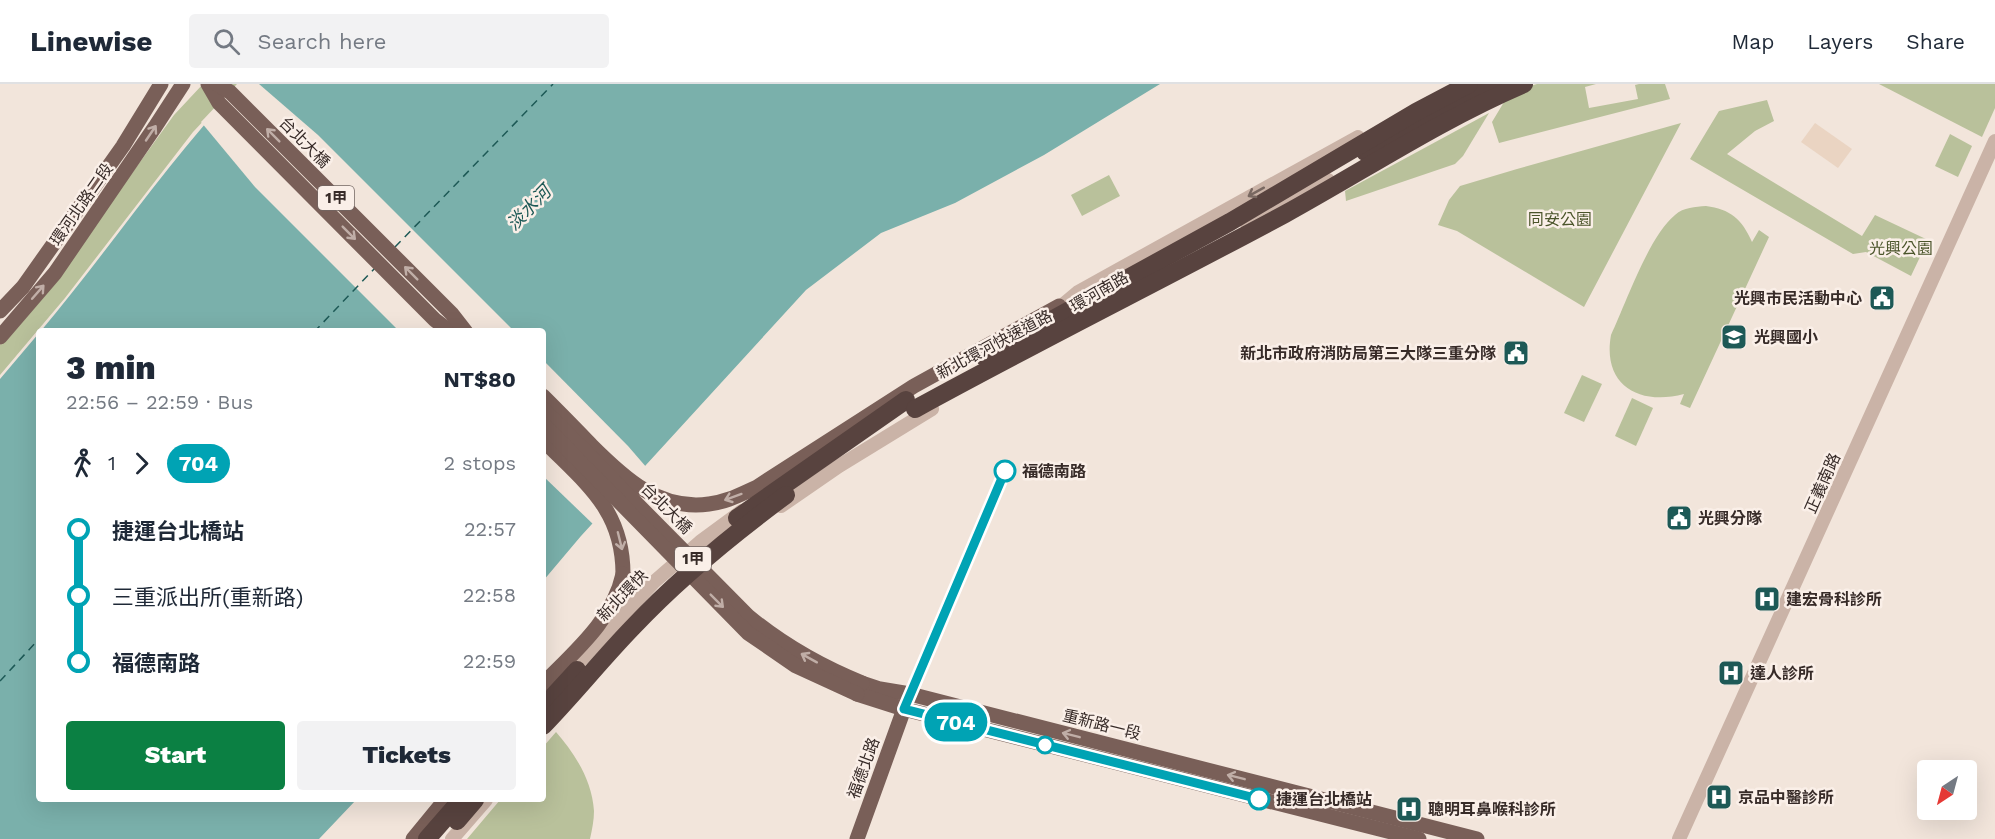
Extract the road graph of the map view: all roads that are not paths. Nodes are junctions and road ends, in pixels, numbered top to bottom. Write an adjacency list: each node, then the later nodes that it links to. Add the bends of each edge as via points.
1 (161, 84): 12 (main road, 環河北路二段, via 123,146 23,287)
2 (183, 84): 17 (main road, 環河北路二段, one-way to 2, via 55,273)
3 (208, 84): 14 (main road, 台北大橋 / 1甲, one-way to 14, via 219,103)
4 (217, 84): 13 (main road, 台北大橋 / 1甲, one-way to 4, via 230,92)
5 (1455, 84): 11 (street, 環河南路, one-way to 11)
6 (1469, 84): 22 (highway, 新北環河快速道路, bridge, via 906,400)
7 (1494, 84): 11 (highway, bridge, via 1471,93 1249,219 1084,303)
8 (1519, 84): 29 (street, 環河南路, via 1461,106 1242,227 1071,327 1052,346 1013,363 848,460 714,556 648,616)
9 (1524, 84): 28 (highway, 新北環河快速道路, bridge, via 1426,132 1328,190 1020,351 874,435 777,501 693,569 633,626)
10 (1995, 141): 44 (street, 正義南路)
11 (1059, 306): 18 (main road, one-way to 18, via 896,396 757,487 732,499 708,504 671,502 639,488); 25 (street, 環河南路, via 1048,319 861,424 700,542 654,582)
12 (0, 311)
13 (452, 314): 15 (main road, 台北大橋 / 1甲); 16 (main road)
14 (438, 326)
15 (463, 328)
16 (474, 328)
17 (0, 337)
18 (546, 399)
19 (546, 412): 24 (main road, 台北大橋 / 1甲, one-way to 19, bridge, via 800,654 748,616)
20 (546, 427): 24 (main road, 台北大橋 / 1甲, one-way to 24, bridge, via 748,633 796,666)
21 (546, 443): 23 (main road, one-way to 23, bridge, via 607,511 619,535 623,566 620,590 602,621)
22 (737, 518): 26 (highway, 新北環快, bridge, via 656,587)
23 (546, 681)
24 (859, 688): 27 (main road, 重新路一段 / 1甲); 35 (main road, 重新路一段 / 1甲, one-way to 24, via 910,694)
25 (546, 697)
26 (546, 704)
27 (904, 709): 35 (main road, 重新路一段 / 1甲); 41 (main road, 福德北路)
28 (546, 723)
29 (546, 728)
30 (443, 802): 36 (main road)
31 (451, 802): 37 (street)
32 (459, 802): 38 (highway)
33 (473, 802): 39 (highway)
34 (484, 802): 40 (street)
35 (1331, 809): 42 (main road, 1甲); 43 (main road, 1甲)
36 (413, 839)
37 (419, 839)
38 (428, 839)
39 (443, 839)
40 (453, 839)
41 (857, 839)
42 (1419, 839)
43 (1477, 839)
44 (1679, 839)

